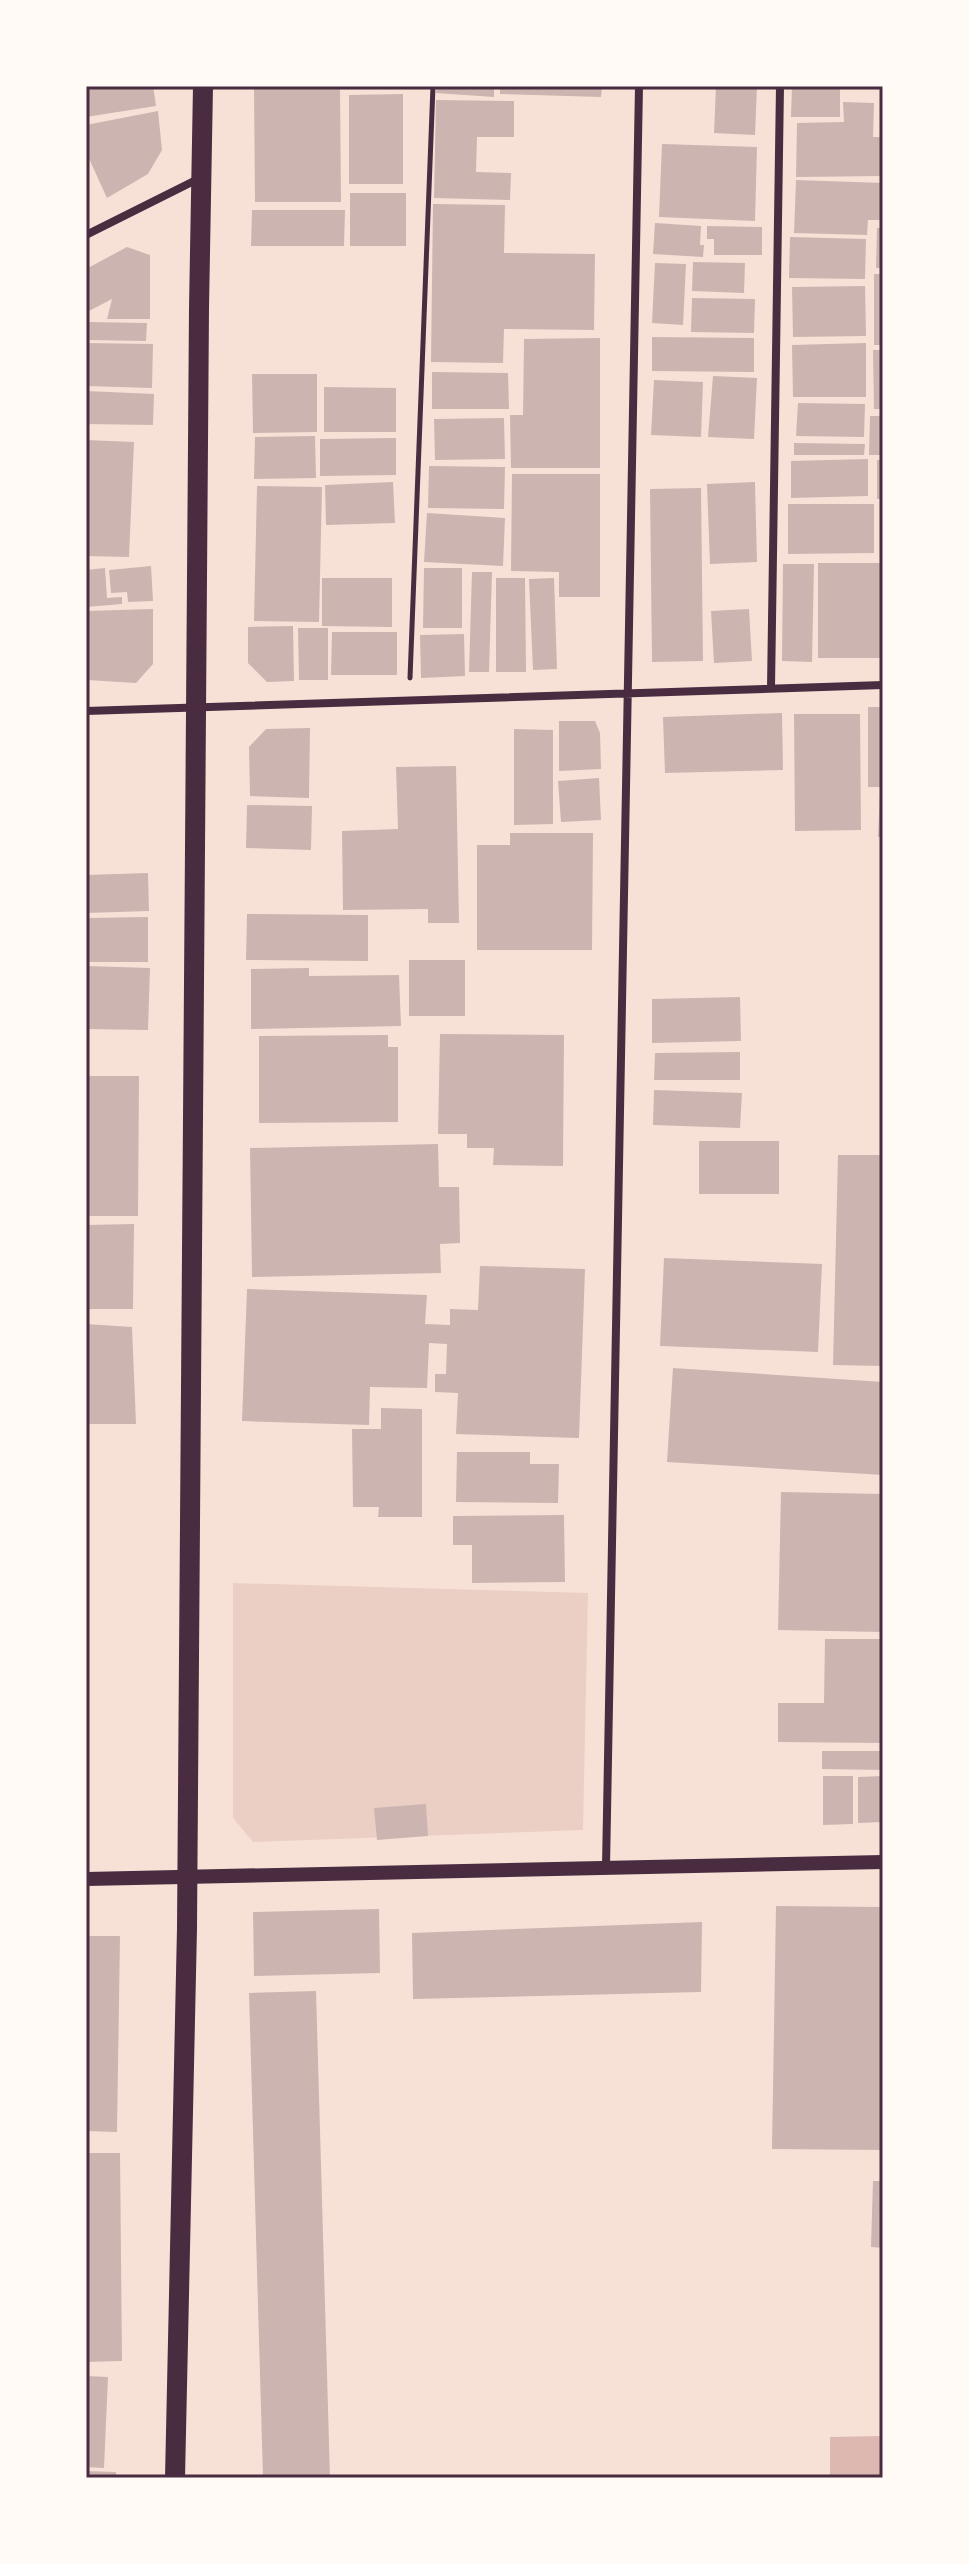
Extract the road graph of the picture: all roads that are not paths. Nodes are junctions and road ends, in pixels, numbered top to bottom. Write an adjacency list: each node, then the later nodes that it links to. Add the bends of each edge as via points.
1 (203, 86): 4 (main road)
2 (639, 86): 8 (street)
3 (780, 86): 7 (street)
4 (202, 177): 5 (street); 9 (main road)
5 (86, 235)
6 (883, 685): 7 (street)
7 (771, 688): 8 (street)
8 (626, 695): 9 (street); 12 (street)
9 (197, 707): 10 (street); 13 (main road)
10 (86, 711)
11 (883, 1862): 12 (street)
12 (606, 1867): 13 (street)
13 (187, 1876): 14 (street); 15 (main road)
14 (86, 1879)
15 (175, 2478)

